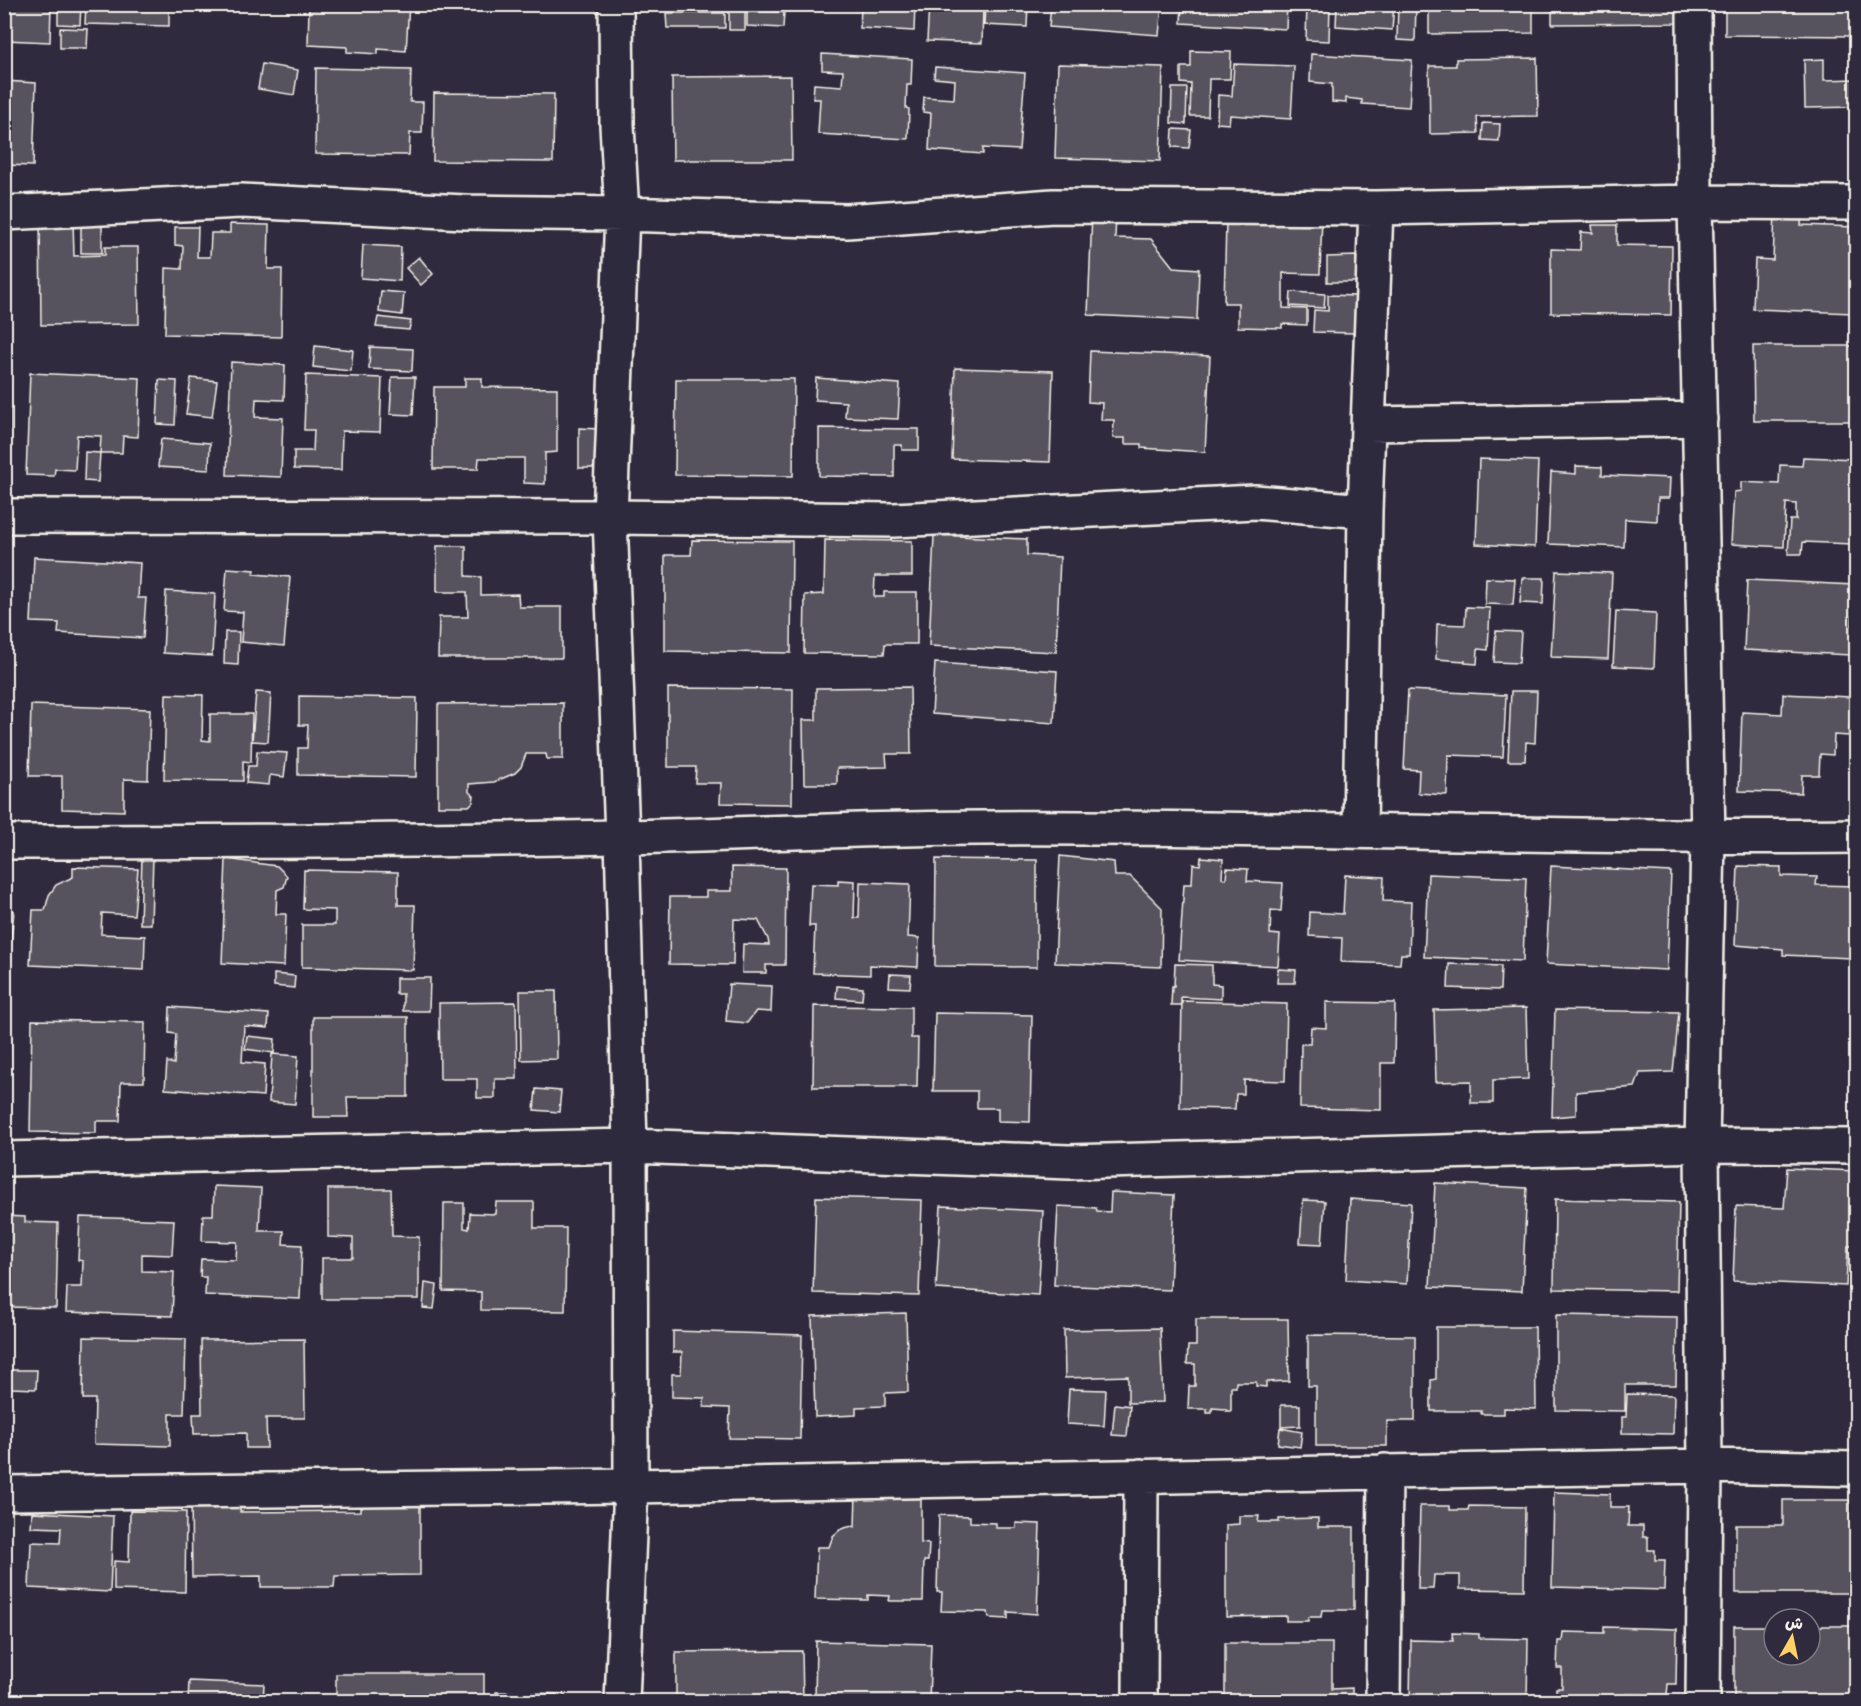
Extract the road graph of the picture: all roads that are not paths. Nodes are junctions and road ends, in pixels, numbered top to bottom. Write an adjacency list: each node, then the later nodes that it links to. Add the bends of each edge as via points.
1 (616, 4): 7 (street)
2 (1694, 4): 3 (street)
3 (1695, 202): 4 (street); 5 (street); 8 (street)
4 (1857, 203)
5 (1376, 208): 7 (street, via 1053,206 847,220); 9 (street)
6 (4, 213): 7 (street, via 241,201 465,212)
7 (622, 214): 12 (street)
8 (1700, 419): 9 (street); 16 (street)
9 (1368, 424): 10 (street)
10 (1365, 511): 12 (street, via 1255,502 894,520); 13 (street)
11 (4, 516): 12 (street)
12 (610, 517): 15 (street)
13 (1360, 831): 15 (street, via 979,828); 16 (street)
14 (1857, 836): 16 (street)
15 (622, 837): 17 (street); 19 (street)
16 (1708, 837): 18 (street)
17 (4, 842)
18 (1702, 1145): 19 (street, via 1069,1162); 20 (street); 22 (street)
19 (630, 1146): 21 (street); 26 (street)
20 (1857, 1146)
21 (4, 1159)
22 (1706, 1466): 23 (street); 24 (street); 31 (street)
23 (1857, 1469)
24 (1385, 1471): 25 (street); 30 (street)
25 (1141, 1476): 26 (street); 29 (street)
26 (631, 1486): 27 (street); 28 (street)
27 (4, 1493)
28 (622, 1701)
29 (1140, 1701)
30 (1383, 1701)
31 (1703, 1701)

